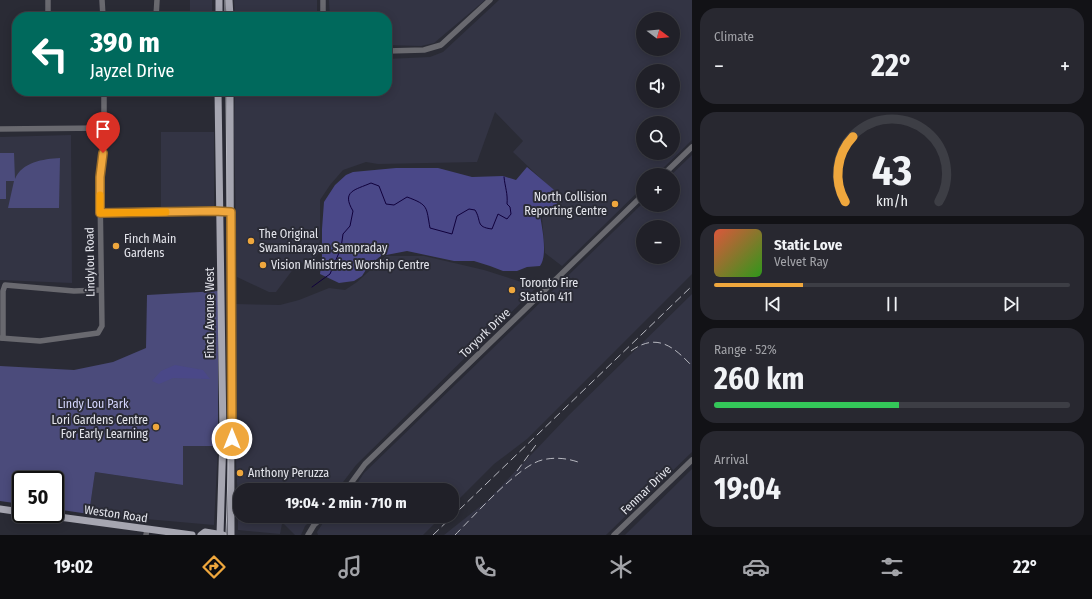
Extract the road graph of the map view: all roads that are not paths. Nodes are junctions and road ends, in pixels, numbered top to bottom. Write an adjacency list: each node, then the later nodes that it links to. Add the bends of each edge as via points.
1 (48, 0): 8 (street)
2 (102, 0): 9 (street)
3 (158, 0): 10 (street)
4 (219, 0): 11 (main road)
5 (229, 0): 12 (main road)
6 (323, 0): 13 (street)
7 (490, 0): 14 (street, via 441,44 424,50)
8 (48, 12)
9 (103, 12)
10 (157, 12)
11 (219, 12)
12 (230, 12)
13 (323, 12)
14 (392, 51)
15 (104, 96): 18 (street, Lindylou Road)
16 (218, 96): 23 (main road, Finch Avenue West)
17 (230, 96): 24 (main road, Finch Avenue West)
18 (104, 128): 19 (street); 25 (street, Lindylou Road)
19 (0, 129)
20 (692, 147): 21 (street)
21 (671, 168)
22 (636, 202): 29 (street, Toryork Drive, via 365,464)
23 (221, 211): 24 (street); 25 (street); 38 (main road, Finch Avenue West, via 223,440)
24 (231, 212): 40 (main road, Finch Avenue West)
25 (100, 213): 26 (street, Lindylou Road)
26 (101, 290): 27 (street, Lindylou Road, via 102,326 98,333 40,342); 27 (street, via 74,291 5,285 2,294)
27 (2, 338)
28 (692, 460): 41 (street, Fenmar Drive)
29 (351, 483)
30 (0, 509): 31 (main road)
31 (12, 511)
32 (64, 518): 34 (main road, Weston Road)
33 (315, 523): 35 (street)
34 (147, 532): 36 (main road, Weston Road)
35 (310, 534)
36 (192, 535)
37 (201, 535): 38 (main road, via 205,532)
38 (220, 535): 39 (main road)
39 (223, 535)
40 (232, 535)
41 (614, 535)

